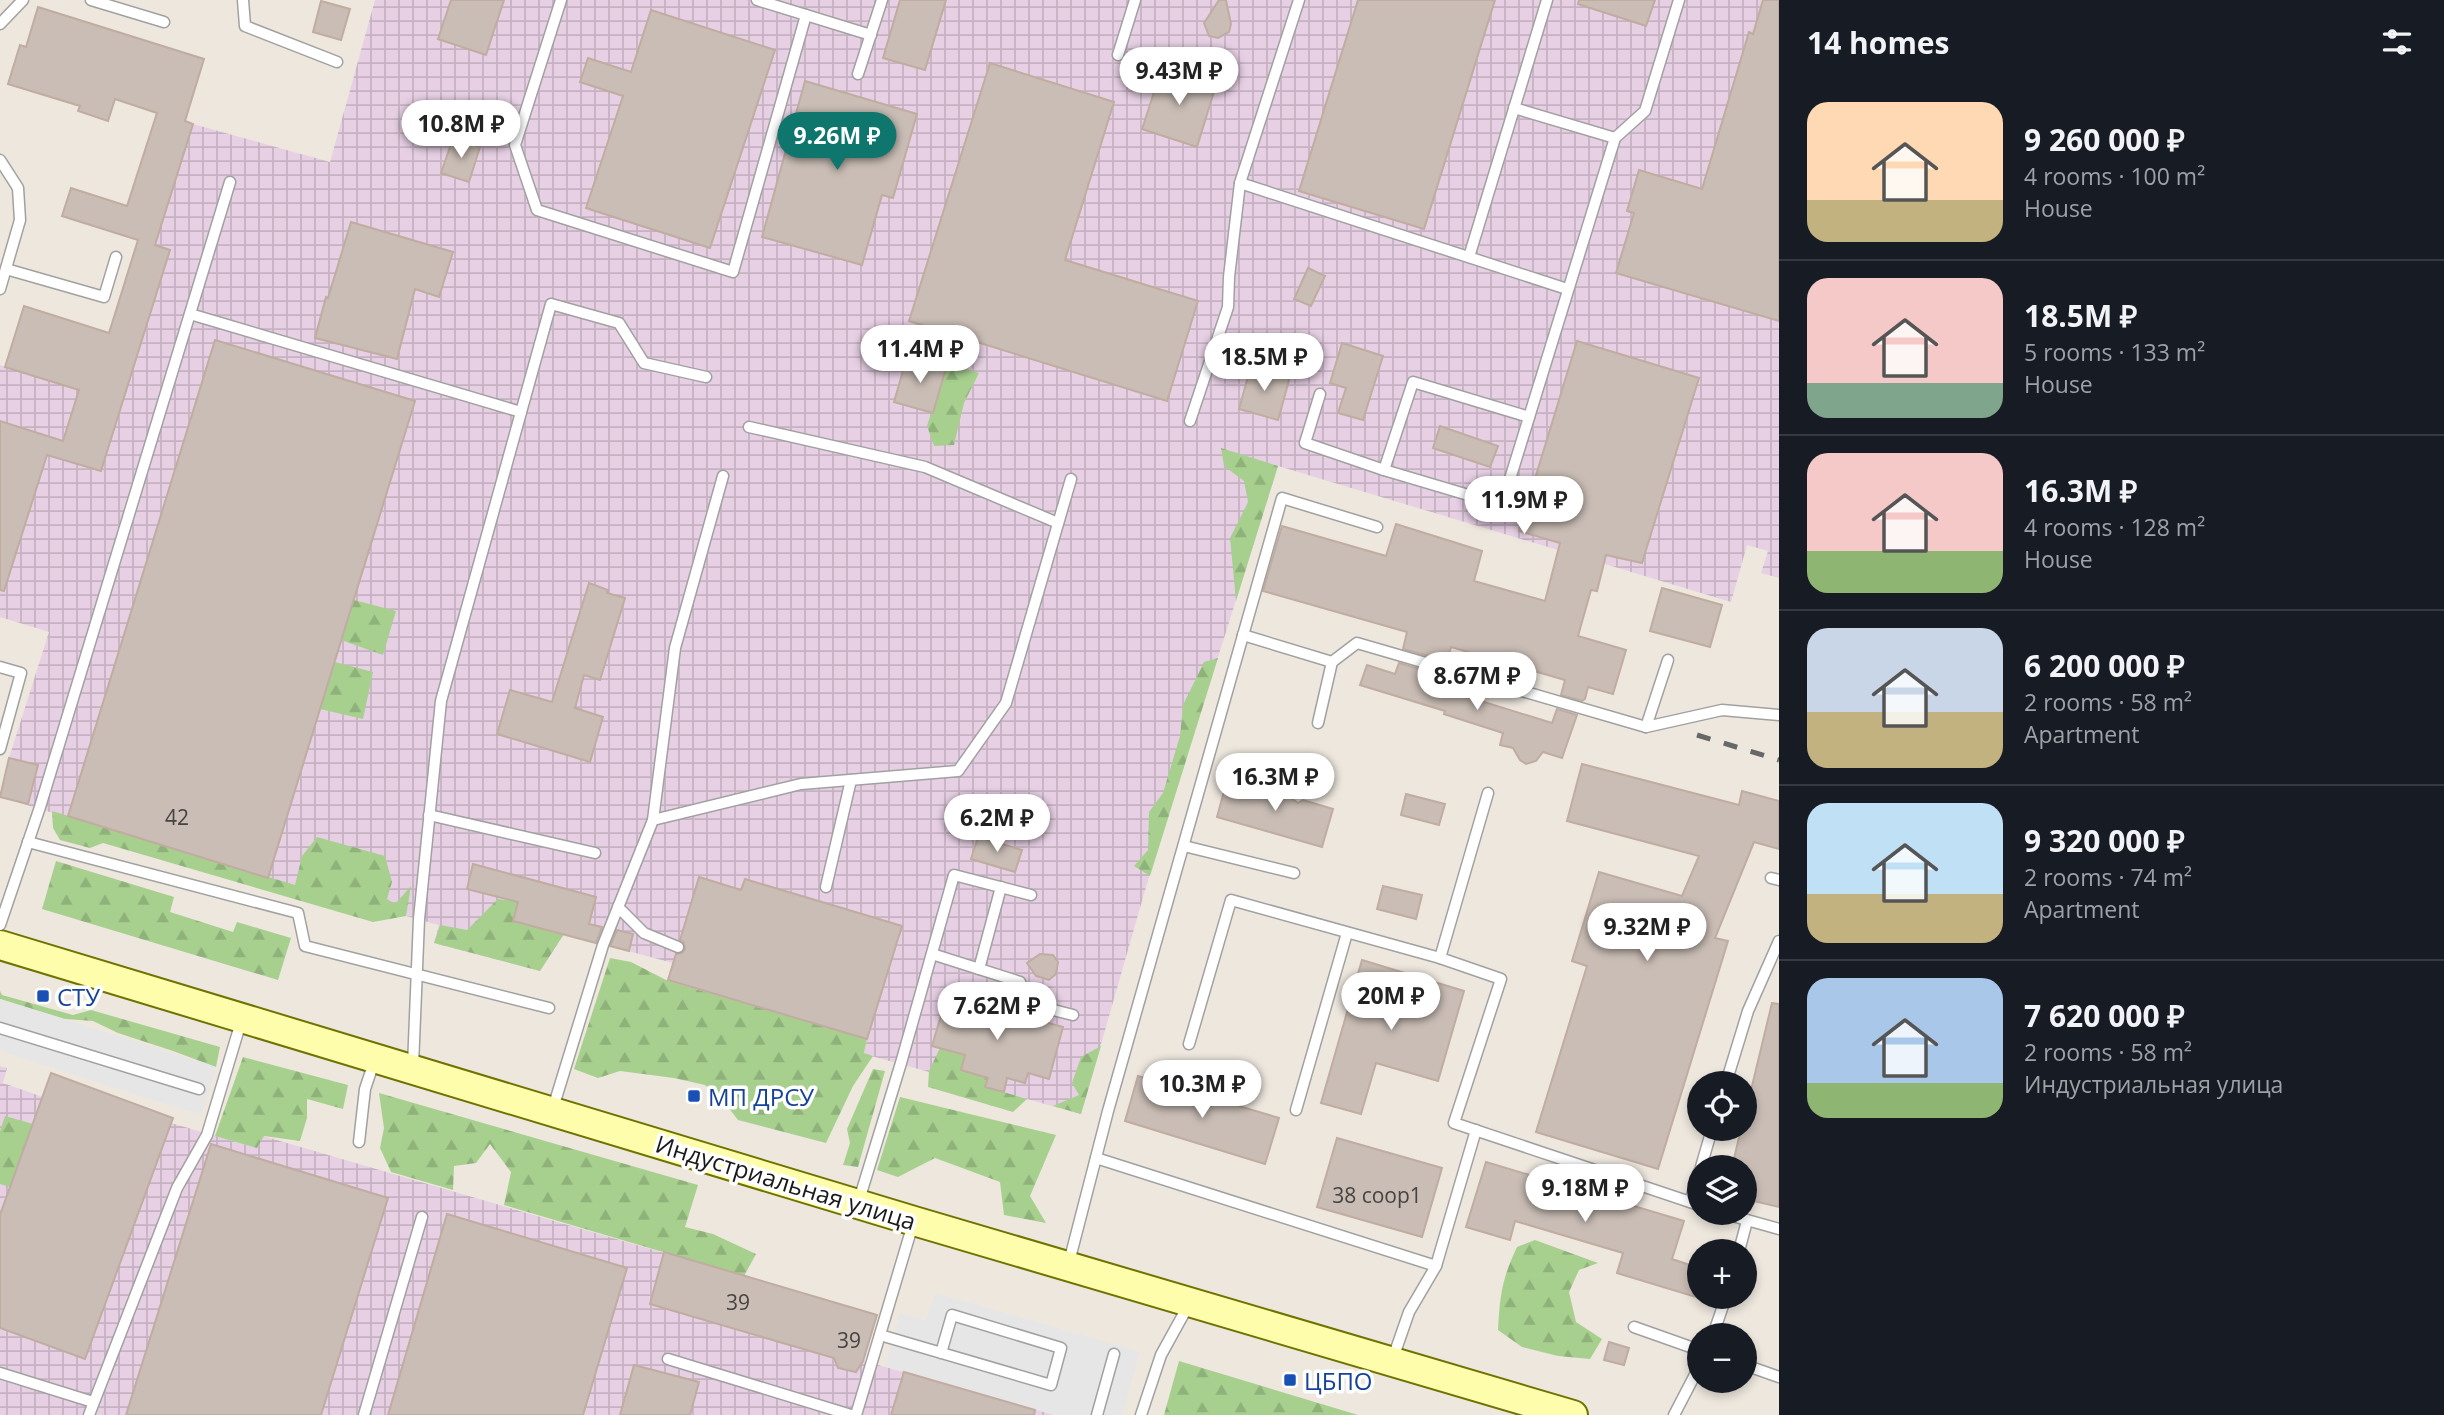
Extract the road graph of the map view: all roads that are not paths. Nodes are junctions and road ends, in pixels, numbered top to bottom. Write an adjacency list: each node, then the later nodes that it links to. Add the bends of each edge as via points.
1 (23, 0): 13 (lane)
2 (91, 0): 12 (lane)
3 (243, 0): 16 (lane, via 245,26)
4 (561, 0): 11 (lane, via 515,145 537,210 733,272)
5 (757, 0): 11 (lane)
6 (882, 0): 14 (lane)
7 (1135, 0): 15 (lane)
8 (1299, 0): 22 (lane)
9 (1547, 0): 18 (lane)
10 (1679, 0): 19 (lane, via 1645,111)
11 (806, 15): 14 (lane)
12 (164, 22)
13 (0, 24)
14 (871, 35): 17 (lane)
15 (1118, 55)
16 (337, 62)
17 (858, 74)
18 (1514, 108): 19 (lane); 24 (lane)
19 (1615, 138): 27 (lane)
20 (0, 160): 25 (lane, via 18,188 20,220)
21 (230, 182): 28 (lane)
22 (1240, 183): 24 (lane); 33 (lane, via 1228,307)
23 (116, 257): 25 (lane, via 104,297)
24 (1469, 257): 27 (lane)
25 (6, 269): 26 (lane)
26 (0, 289)
27 (1567, 289): 32 (lane)
28 (190, 314): 31 (lane); 52 (lane)
29 (706, 377): 31 (lane, via 644,363 619,323 551,304)
30 (1320, 394): 35 (lane, via 1305,443)
31 (521, 412): 50 (lane, via 441,701)
32 (1529, 417): 35 (lane, via 1413,382); 35 (lane, via 1502,505)
33 (1190, 421)
34 (749, 427): 38 (lane, via 925,467)
35 (1384, 470)
36 (723, 476): 51 (lane, via 675,648)
37 (1071, 479): 38 (lane)
38 (1058, 523): 48 (lane, via 1006,702 958,771)
39 (1377, 527): 40 (lane, via 1282,498)
40 (1243, 635): 42 (lane); 53 (lane)
41 (1668, 660): 46 (lane)
42 (1332, 662): 45 (lane); 46 (lane, via 1357,643)
43 (0, 667): 47 (lane, via 21,673)
44 (1779, 716): 46 (lane, via 1722,710)
45 (1318, 723)
46 (1646, 727)
47 (0, 749)
48 (851, 780): 51 (lane, via 801,785); 56 (lane)
49 (1488, 793): 66 (lane)
50 (429, 816): 54 (lane); 68 (lane)
51 (653, 820): 59 (lane)
52 (29, 842): 60 (lane); 68 (lane, via 298,913 305,946)
53 (1184, 846): 55 (lane); 82 (lane)
54 (595, 853)
55 (1294, 873)
56 (826, 887)
57 (1001, 887): 58 (lane); 65 (lane, via 954,875); 67 (lane)
58 (1031, 895)
59 (618, 907): 64 (lane, via 644,933); 79 (lane)
60 (0, 925)
61 (1347, 933): 66 (lane); 73 (lane, via 1231,900); 78 (lane)
62 (1779, 941): 76 (lane, via 1748,1011)
63 (0, 945): 71 (main road, Индустриальная улица)
64 (678, 947)
65 (932, 954): 67 (lane); 84 (lane)
66 (1440, 958): 80 (lane, via 1501,979 1454,1123)
67 (979, 969): 70 (lane, via 1020,982 1030,1004)
68 (417, 975): 69 (lane); 75 (lane)
69 (549, 1008)
70 (1073, 1015)
71 (242, 1018): 74 (main road, Индустриальная улица); 103 (lane, via 207,1135 177,1188)
72 (0, 1028): 77 (lane)
73 (1189, 1044)
74 (376, 1058): 75 (main road, Индустриальная улица); 81 (lane, via 365,1089)
75 (413, 1070): 79 (main road, Индустриальная улица)
76 (1730, 1071)
77 (200, 1089)
78 (1296, 1110)
79 (552, 1112): 84 (main road, Индустриальная улица)
80 (1476, 1130): 83 (lane); 90 (lane)
81 (359, 1142)
82 (1096, 1158): 89 (lane); 90 (lane)
83 (1687, 1201)
84 (858, 1204): 86 (main road, Индустриальная улица)
85 (422, 1217): 105 (lane)
86 (914, 1221): 89 (main road, Индустриальная улица); 93 (lane)
87 (1757, 1224): 88 (lane)
88 (1779, 1229)
89 (1068, 1266): 91 (main road, Индустриальная улица)
90 (1436, 1266): 98 (lane, via 1409,1312)
91 (1190, 1302): 98 (main road, Индустриальная улица); 109 (lane, via 1161,1355)
92 (1634, 1327): 94 (lane)
93 (880, 1335): 95 (lane); 107 (lane)
94 (1687, 1346)
95 (941, 1353): 95 (lane, via 1051,1385 1061,1348 952,1315)
96 (1114, 1354): 108 (lane)
97 (668, 1359): 106 (lane)
98 (1392, 1362): 110 (main road, Индустриальная улица)
99 (1757, 1369): 101 (lane)
100 (0, 1373): 103 (lane)
101 (1779, 1377)
102 (1687, 1390): 111 (lane)
103 (93, 1402): 104 (lane)
104 (89, 1415)
105 (364, 1415)
106 (850, 1415)
107 (856, 1415)
108 (1097, 1415)
109 (1141, 1415)
110 (1573, 1415)
111 (1674, 1415)

